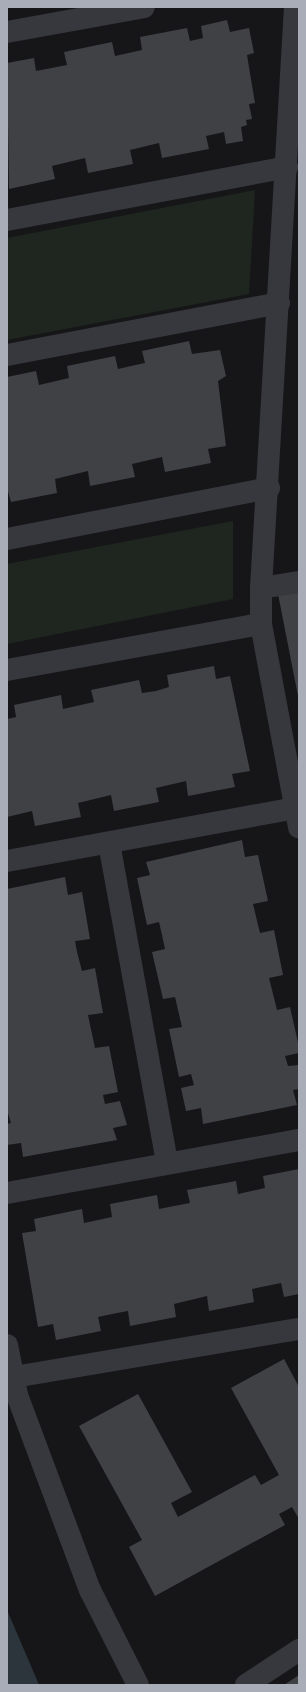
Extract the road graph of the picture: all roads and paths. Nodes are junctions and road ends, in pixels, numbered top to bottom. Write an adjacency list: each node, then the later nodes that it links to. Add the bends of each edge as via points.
1 (144, 7): 3 (street)
2 (295, 7): 4 (street)
3 (7, 32)
4 (287, 167): 5 (street); 6 (street)
5 (7, 220)
6 (280, 303): 7 (street); 8 (street)
7 (7, 355)
8 (269, 488): 9 (street); 11 (street)
9 (7, 539)
10 (299, 582): 11 (street)
11 (261, 588): 12 (street)
12 (261, 624): 13 (street); 14 (street)
13 (7, 670)
14 (297, 817): 15 (street)
15 (109, 843): 16 (street); 18 (street)
16 (7, 861)
17 (299, 1140): 18 (street)
18 (167, 1163): 19 (street)
19 (7, 1192)
20 (299, 1329): 22 (street)
21 (7, 1345): 22 (street)
22 (14, 1377): 24 (street, via 90,1590)
23 (299, 1650): 25 (street)
24 (138, 1685)
25 (246, 1685)

